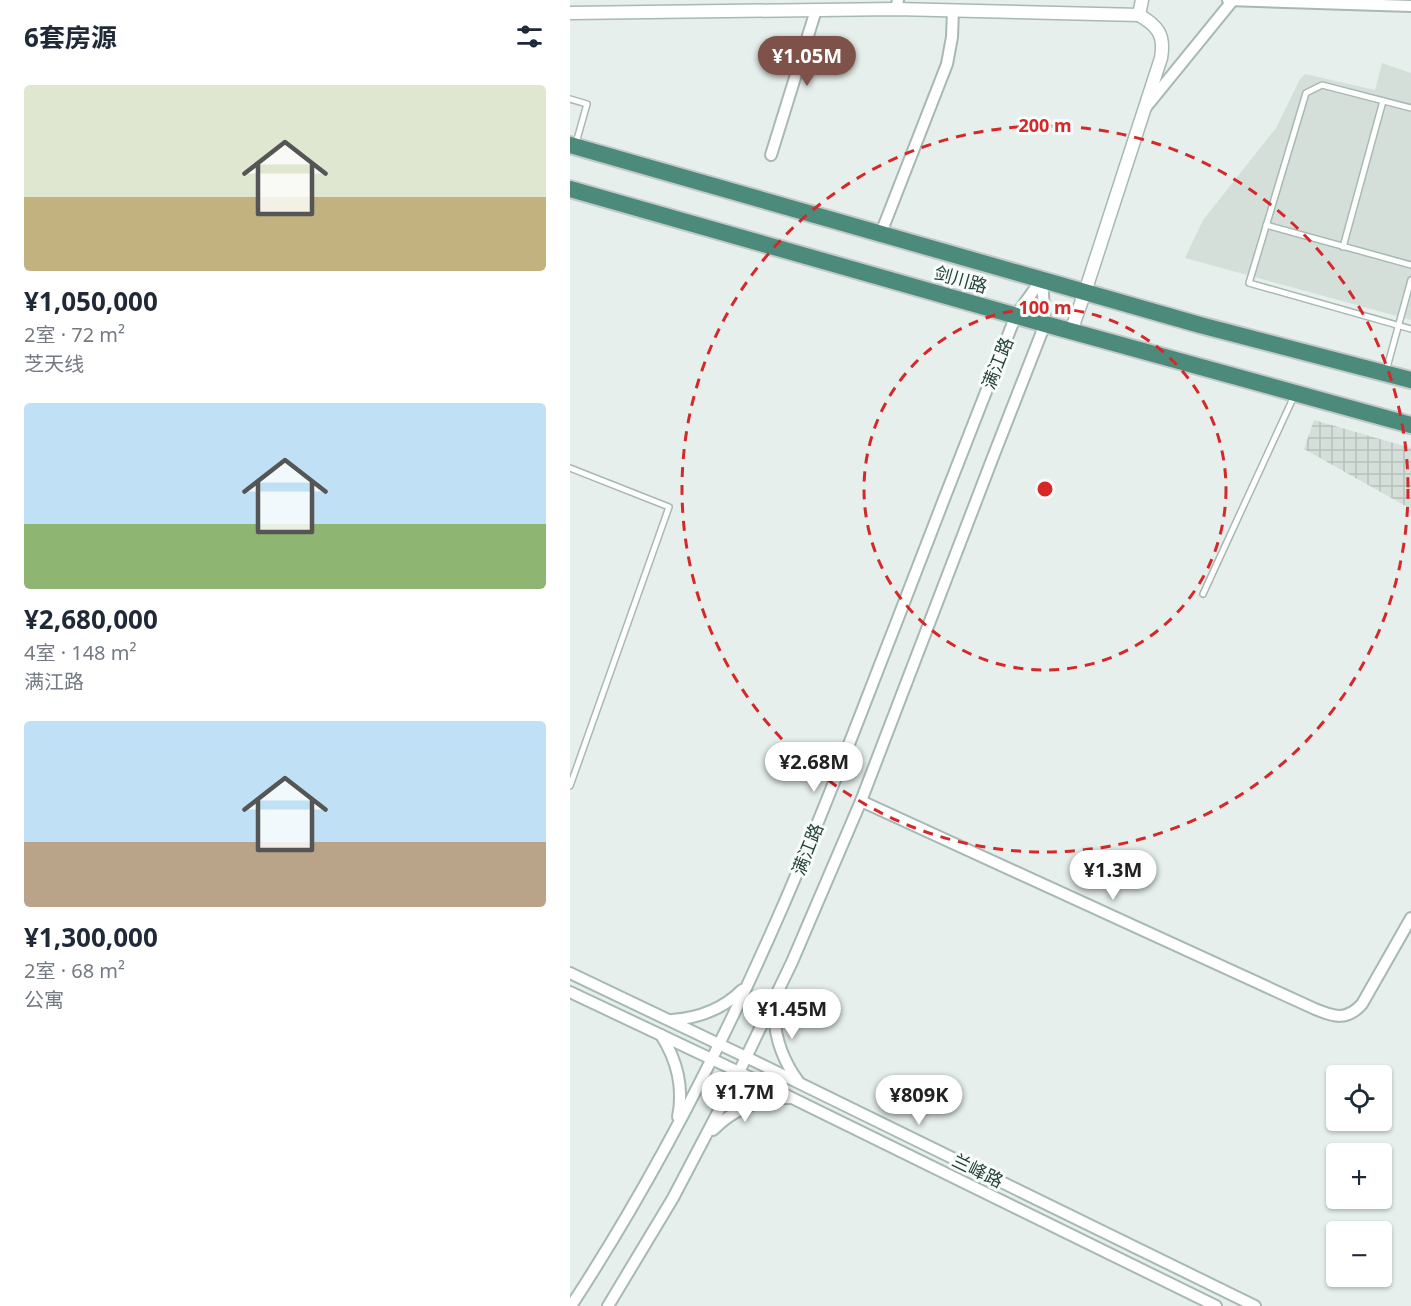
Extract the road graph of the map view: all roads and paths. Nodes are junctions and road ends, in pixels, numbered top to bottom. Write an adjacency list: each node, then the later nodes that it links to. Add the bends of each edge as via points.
1 (664, 0): 10 (street)
2 (1142, 0): 11 (street)
3 (1228, 0): 4 (street)
4 (1233, 0): 6 (street); 15 (street)
5 (897, 4): 7 (street); 8 (street)
6 (1411, 6)
7 (816, 10): 10 (street); 17 (street)
8 (953, 10): 11 (street); 20 (street, via 947,64)
9 (570, 13): 10 (street)
10 (662, 13)
11 (1139, 15): 15 (street, via 1153,25 1162,42)
12 (570, 99): 16 (lane, via 587,104)
13 (1383, 101): 14 (lane); 19 (lane, via 1322,85 1306,93); 21 (lane)
14 (1411, 108)
15 (1145, 110): 25 (street)
16 (572, 146): 20 (highway, 剑川路)
17 (771, 155)
18 (570, 189): 26 (highway, 剑川路)
19 (1266, 225): 21 (lane); 28 (lane, via 1249,283)
20 (881, 233): 23 (highway, 剑川路)
21 (1343, 247): 22 (lane)
22 (1411, 266)
23 (1042, 279): 25 (highway, 剑川路); 26 (street, 满江路); 27 (street, 满江路)
24 (1411, 280): 28 (lane)
25 (1085, 292): 30 (street); 31 (highway, 剑川路)
26 (1016, 315): 27 (highway, 剑川路); 41 (street, 满江路, via 826,802)
27 (1046, 324): 30 (highway, 剑川路); 38 (street, 满江路)
28 (1398, 325): 29 (lane); 31 (lane)
29 (1411, 329)
30 (1071, 331): 33 (highway, 剑川路)
31 (1385, 373): 32 (highway, 剑川路)
32 (1411, 380)
33 (1296, 393): 34 (highway, 剑川路); 36 (lane)
34 (1411, 424)
35 (570, 468): 37 (lane, via 669,507)
36 (1203, 594)
37 (570, 786)
38 (861, 801): 39 (street, via 1332,1015 1349,1015 1362,1004); 43 (street, 满江路)
39 (1411, 918)
40 (570, 973): 44 (street, 兰峰路)
41 (748, 983): 44 (street, via 717,1009); 46 (street, 满江路)
42 (570, 992): 45 (street, 兰峰路)
43 (774, 999): 47 (street, 满江路); 50 (street, via 778,1040 786,1063)
44 (670, 1020): 46 (street, 兰峰路)
45 (661, 1035): 48 (street, 兰峰路); 52 (street, via 676,1064 680,1086)
46 (718, 1044): 47 (street, 兰峰路); 48 (street, 满江路)
47 (746, 1057): 49 (street, 满江路); 50 (street, 兰峰路)
48 (711, 1059): 49 (street, 兰峰路); 52 (street, 满江路)
49 (739, 1072): 51 (street, 兰峰路); 53 (street, 满江路)
50 (800, 1083): 57 (street, 兰峰路)
51 (792, 1098): 53 (street, via 762,1101 733,1113 714,1129); 56 (street, 兰峰路)
52 (673, 1133): 54 (street, 满江路)
53 (699, 1150): 55 (street, 满江路)
54 (571, 1306)
55 (608, 1306)
56 (1216, 1306)
57 (1255, 1306)

